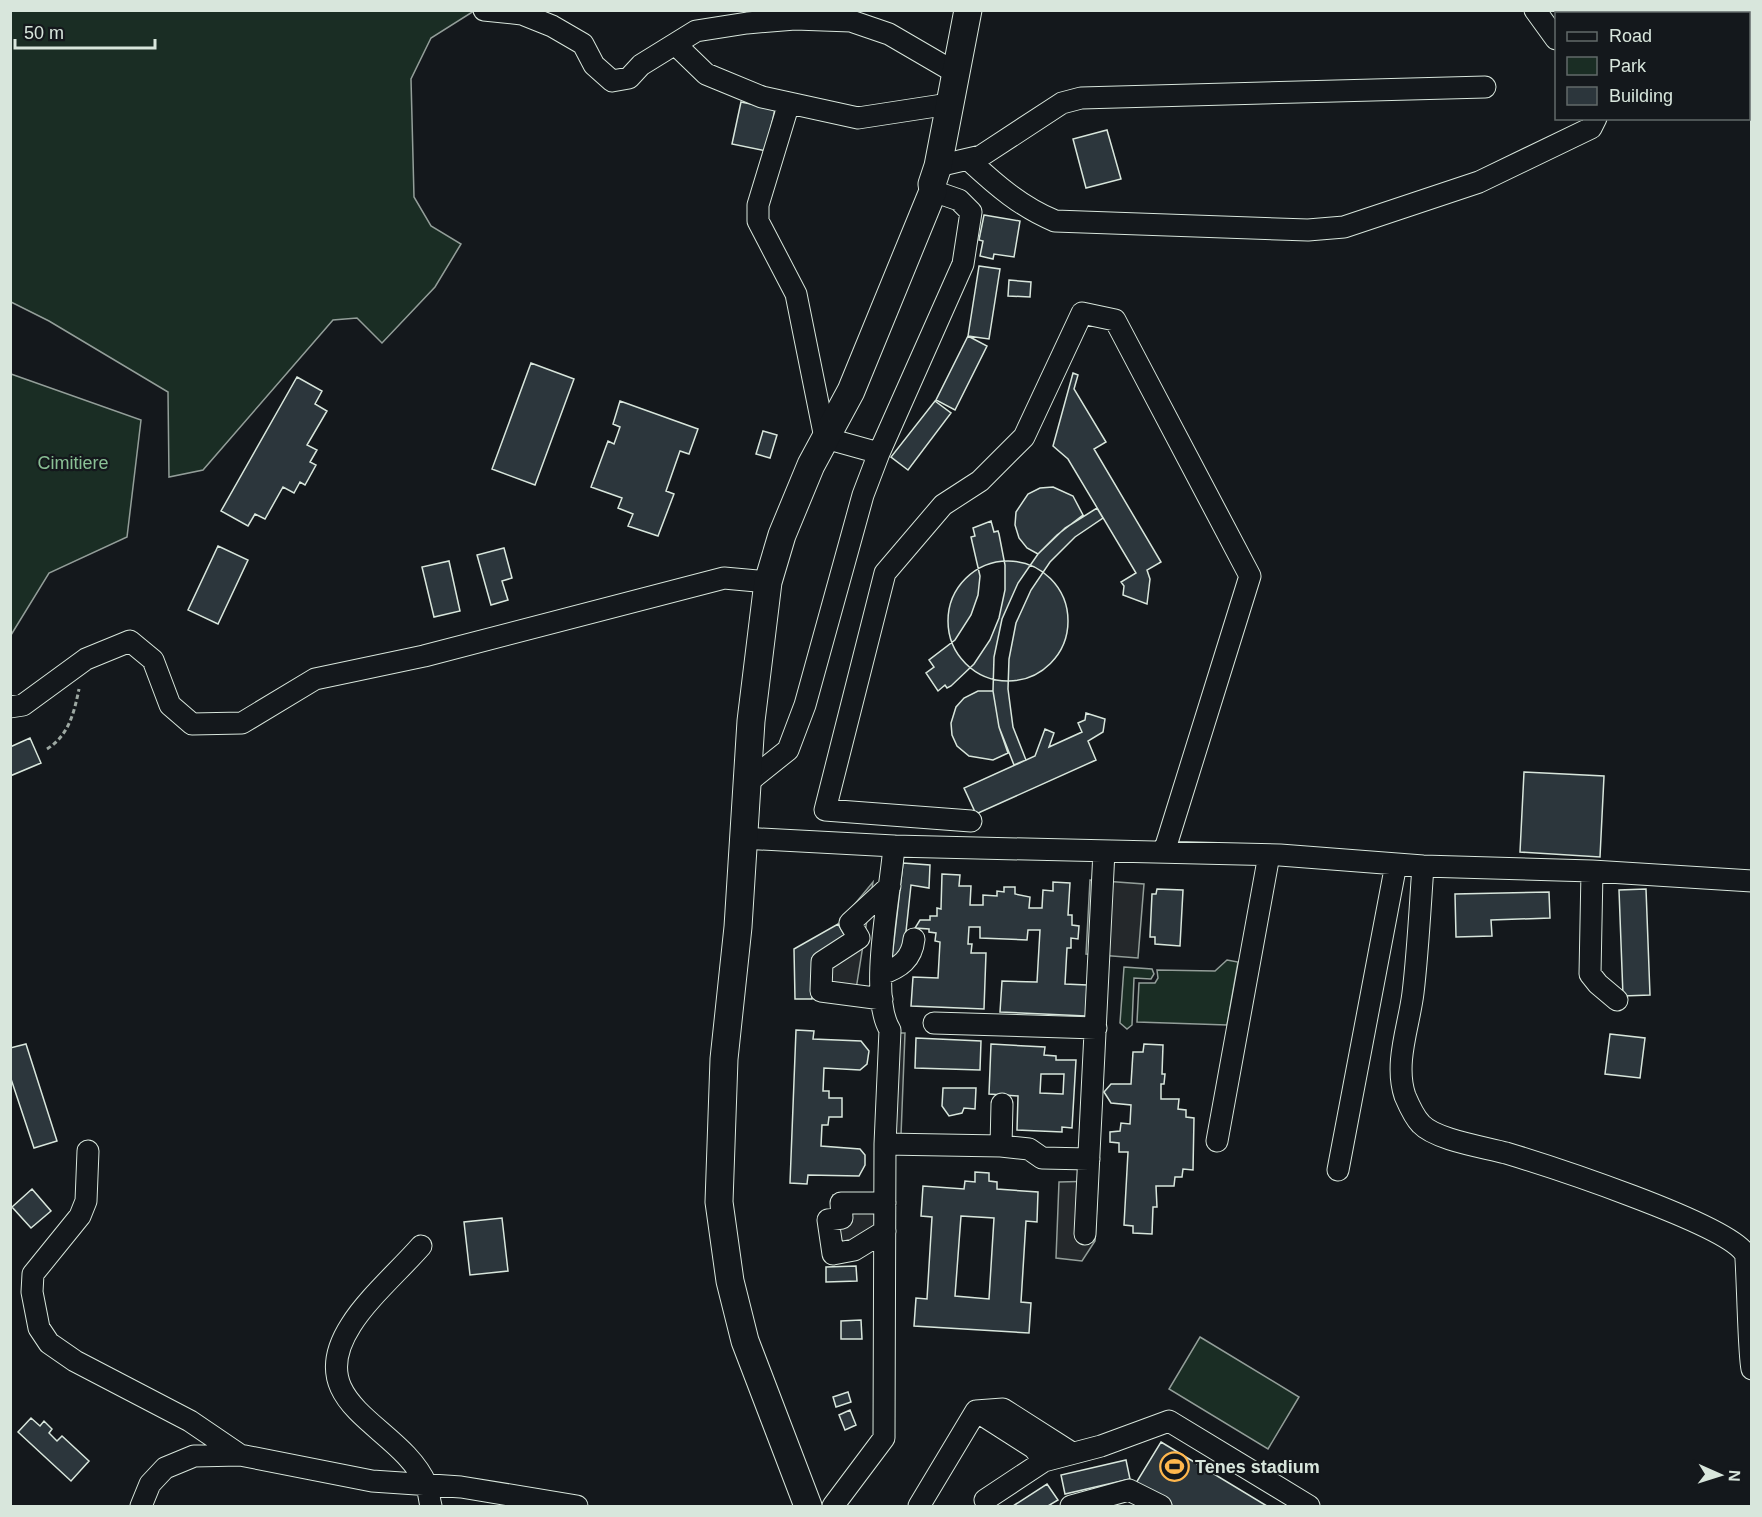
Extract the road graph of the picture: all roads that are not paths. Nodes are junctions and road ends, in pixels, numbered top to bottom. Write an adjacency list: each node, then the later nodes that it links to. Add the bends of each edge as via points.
1 (484, 10): 6 (street, via 522,14 552,26 583,44 594,65 612,81 629,78 641,65)
2 (968, 10): 7 (main road)
3 (1534, 10): 5 (street)
4 (855, 16): 6 (street, via 747,23 696,31); 7 (street)
5 (1555, 36)
6 (675, 44): 9 (street, via 706,74 762,97)
7 (956, 73): 10 (main road)
8 (1485, 87): 12 (street, via 1081,98 1062,103)
9 (789, 103): 10 (street, via 858,118); 14 (street, via 758,205 758,221 796,294)
10 (949, 104): 13 (main road)
11 (1595, 120): 12 (street, via 1591,128 1479,182 1344,226 1308,230 1055,221 1033,212 1004,192)
12 (970, 160): 13 (street)
13 (936, 179): 14 (main road, via 867,355); 15 (street, via 971,212 963,264)
14 (825, 438): 15 (street); 16 (main road, via 794,499)
15 (879, 453): 18 (street, via 863,495 805,705 788,750)
16 (768, 582): 17 (street, via 724,578 424,656 315,679 242,723 192,724 170,705 153,660 130,641 86,659 23,705); 18 (main road, via 759,639)
17 (10, 707)
18 (748, 782): 20 (main road)
19 (971, 821): 23 (street, via 825,810 885,573 943,506 980,481 1024,437 1082,313 1115,320 1250,576)
20 (742, 838): 21 (street); 57 (main road, via 738,927 724,1059 719,1202 730,1281 745,1341)
21 (894, 846): 22 (street); 29 (street)
22 (1104, 851): 23 (street); 35 (street)
23 (1164, 852): 24 (street)
24 (1269, 855): 25 (street); 37 (street)
25 (1396, 864): 26 (street); 42 (street)
26 (1423, 866): 27 (street); 47 (street, via 1413,992 1401,1065 1405,1095 1421,1124 1440,1135 1635,1198 1728,1237 1745,1254)
27 (1592, 871): 28 (street); 33 (street, via 1590,974)
28 (1752, 881)
29 (890, 886): 31 (street); 32 (street, via 850,922 859,939 822,962 821,991)
30 (914, 939): 31 (street, via 913,952 907,960)
31 (882, 974): 32 (street)
32 (882, 999): 38 (street, via 883,1019 890,1030)
33 (1617, 1000)
34 (934, 1023): 35 (street)
35 (1096, 1028): 41 (street)
36 (1002, 1104): 39 (street)
37 (1217, 1141)
38 (890, 1144): 39 (street); 43 (street)
39 (1001, 1146): 41 (street, via 1029,1149 1042,1158)
40 (88, 1151): 50 (street, via 86,1201 80,1216 33,1274 39,1328 49,1343 75,1361 190,1421)
41 (1089, 1159): 45 (street)
42 (1338, 1170)
43 (885, 1203): 44 (street); 44 (street, via 841,1203 842,1218 828,1220 833,1254 854,1250)
44 (885, 1230): 58 (street, via 884,1438)
45 (1085, 1234)
46 (421, 1246): 52 (street, via 351,1324 341,1344 337,1368 340,1389 350,1405 400,1449)
47 (1752, 1369)
48 (976, 1411): 49 (street, via 1003,1409); 51 (street, via 1034,1448); 59 (street)
49 (1072, 1453): 51 (street); 62 (street, via 1169,1421)
50 (240, 1455): 52 (street, via 372,1481); 54 (street, via 194,1456 165,1468 150,1484)
51 (1044, 1461): 53 (street)
52 (426, 1485): 55 (street); 56 (street)
53 (985, 1500)
54 (141, 1506)
55 (431, 1506)
56 (578, 1506)
57 (808, 1506)
58 (833, 1506)
59 (919, 1506)
60 (1071, 1506): 61 (street, via 1129,1490)
61 (1161, 1506)
62 (1309, 1506)

